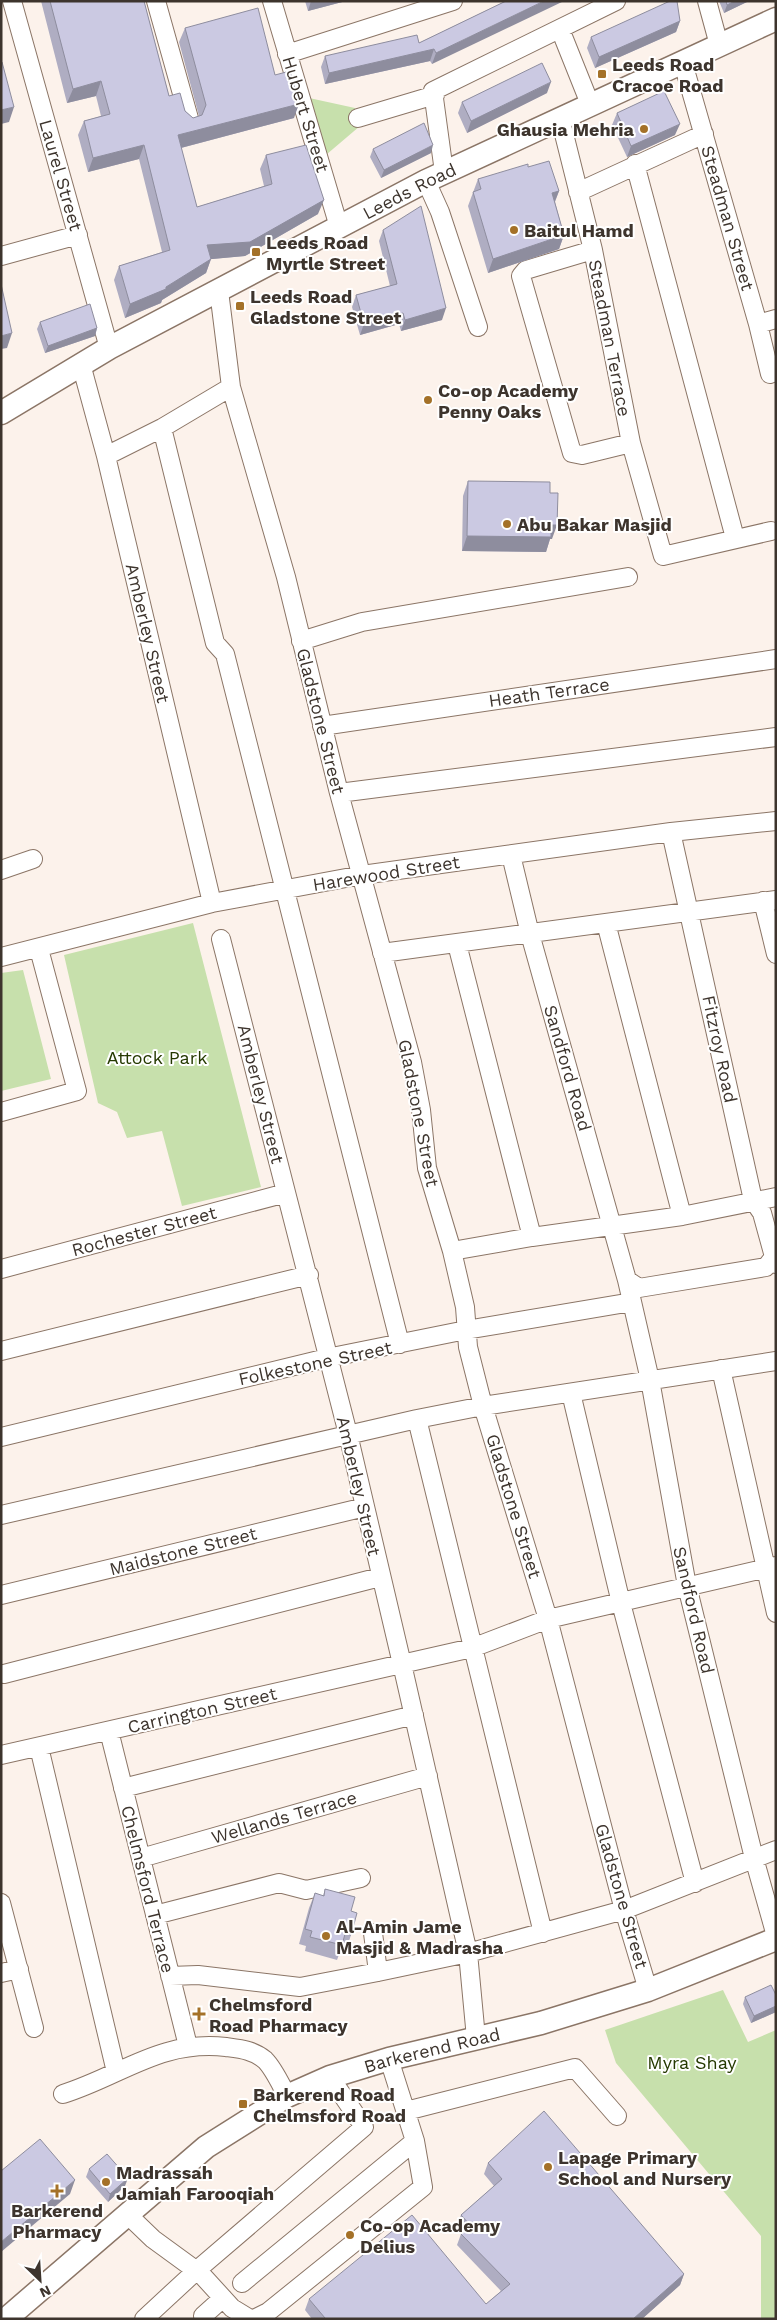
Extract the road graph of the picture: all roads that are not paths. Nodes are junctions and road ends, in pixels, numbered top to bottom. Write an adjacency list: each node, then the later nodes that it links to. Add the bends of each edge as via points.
1 (12, 1): 22 (street, Laurel Street)
2 (156, 1): 16 (street)
3 (272, 1): 10 (street, Hubert Street)
4 (453, 1): 10 (street)
5 (616, 1): 8 (street)
6 (707, 1): 9 (street)
7 (776, 19): 9 (main road, Leeds Road)
8 (560, 29): 12 (street); 13 (street)
9 (719, 45): 11 (main road, Leeds Road)
10 (288, 54): 21 (street, Hubert Street)
11 (683, 63): 13 (main road, Leeds Road); 17 (street, Steadman Street)
12 (434, 93): 14 (street); 19 (street)
13 (590, 104): 15 (main road, Leeds Road)
14 (358, 118)
15 (560, 118): 19 (main road, Leeds Road); 20 (street, Steadman Terrace)
16 (190, 122)
17 (704, 134): 18 (street); 27 (street, Steadman Street)
18 (635, 164): 20 (street); 38 (street)
19 (435, 177): 21 (main road, Leeds Road); 28 (street, via 440,212)
20 (578, 192): 23 (street, Steadman Terrace)
21 (339, 227): 25 (main road, Leeds Road)
22 (78, 236): 24 (street); 29 (street, Laurel Street)
23 (593, 250): 35 (street, Steadman Terrace); 35 (street, via 526,270 521,276 572,453 582,455)
24 (1, 256)
25 (219, 292): 29 (main road, Leeds Road); 32 (street, Gladstone Street)
26 (776, 320): 27 (street)
27 (758, 324): 31 (street, Steadman Street)
28 (478, 327)
29 (110, 348): 30 (main road, Leeds Road)
30 (81, 364): 33 (main road, Leeds Road); 36 (street, Amberley Street)
31 (770, 374)
32 (231, 387): 34 (street); 40 (street, Gladstone Street, via 286,577)
33 (1, 413)
34 (162, 428): 36 (street); 51 (street, via 214,643 225,654)
35 (631, 443): 38 (street, Steadman Terrace, via 663,556)
36 (106, 456): 53 (street, Amberley Street)
37 (771, 531): 38 (street)
38 (735, 538)
39 (628, 578): 40 (street, via 362,622)
40 (301, 641): 42 (street, Gladstone Street)
41 (776, 659): 42 (street, Heath Terrace)
42 (322, 726): 44 (street, Gladstone Street)
43 (776, 737): 44 (street)
44 (339, 793): 50 (street, Gladstone Street)
45 (776, 820): 46 (street, Harewood Street)
46 (671, 832): 47 (street, Harewood Street); 54 (street, Fitzroy Road)
47 (511, 855): 50 (street, Harewood Street); 56 (street, Sandford Road)
48 (33, 859): 49 (street)
49 (1, 870)
50 (362, 875): 51 (street, Harewood Street); 60 (street, Gladstone Street)
51 (286, 890): 53 (street, Harewood Street); 76 (street)
52 (769, 901): 54 (street); 61 (street)
53 (212, 903): 59 (street, Harewood Street)
54 (690, 912): 55 (street); 66 (street, Fitzroy Road)
55 (606, 923): 56 (street); 67 (street)
56 (530, 934): 58 (street); 68 (street, Sandford Road)
57 (221, 939): 64 (street, Amberley Street)
58 (457, 944): 60 (street); 69 (street)
59 (39, 949): 62 (street, Harewood Street); 63 (street, via 77,1091)
60 (382, 953): 70 (street, Gladstone Street, via 412,1062 427,1168)
61 (776, 954)
62 (1, 957)
63 (1, 1112)
64 (286, 1194): 72 (street, Rochester Street); 73 (street, Amberley Street)
65 (776, 1197): 66 (street)
66 (753, 1200): 67 (street); 71 (street, Fitzroy Road, via 762,1213)
67 (682, 1216): 68 (street)
68 (612, 1226): 69 (street); 74 (street, Sandford Road)
69 (532, 1237): 70 (street)
70 (452, 1251): 75 (street, Gladstone Street, via 465,1307)
71 (775, 1261): 74 (street, Folkestone Street, via 766,1267)
72 (1, 1269)
73 (309, 1276): 77 (street); 78 (street, Amberley Street)
74 (632, 1290): 75 (street, Folkestone Street); 81 (street, Sandford Road)
75 (466, 1330): 76 (street, Folkestone Street); 83 (street, Gladstone Street)
76 (400, 1344): 78 (street, Folkestone Street)
77 (1, 1351)
78 (327, 1358): 85 (street, Amberley Street); 86 (street, Folkestone Street)
79 (776, 1361): 80 (street)
80 (721, 1369): 81 (street); 89 (street)
81 (650, 1380): 82 (street); 91 (street, Sandford Road)
82 (571, 1393): 83 (street); 93 (street)
83 (483, 1406): 84 (street); 95 (street, Gladstone Street)
84 (417, 1419): 85 (street); 96 (street)
85 (348, 1434): 87 (street, Amberley Street); 88 (street)
86 (1, 1437)
87 (366, 1507): 90 (street, Amberley Street); 92 (street, Maidstone Street)
88 (1, 1515)
89 (771, 1567): 91 (street, Carrington Street); 94 (street)
90 (380, 1577): 97 (street, Amberley Street); 98 (street)
91 (687, 1586): 93 (street, Carrington Street); 107 (street, Sandford Road)
92 (1, 1595)
93 (621, 1603): 95 (street, Carrington Street); 109 (street)
94 (776, 1613)
95 (548, 1619): 96 (street, Carrington Street); 111 (street, Gladstone Street)
96 (472, 1648): 97 (street, Carrington Street); 114 (street)
97 (402, 1664): 99 (street, Amberley Street); 100 (street, Carrington Street)
98 (4, 1674)
99 (414, 1715): 103 (street, Amberley Street); 104 (street)
100 (109, 1731): 101 (street, Carrington Street); 104 (street, Chelmsford Terrace)
101 (40, 1747): 102 (street, Carrington Street); 126 (street)
102 (1, 1756)
103 (428, 1776): 106 (street, Wellands Terrace); 116 (street, Amberley Street)
104 (124, 1788): 106 (street, Chelmsford Terrace)
105 (776, 1850): 107 (street)
106 (141, 1858): 112 (street, Chelmsford Terrace)
107 (754, 1858): 109 (street); 115 (street, Sandford Road)
108 (360, 1878): 112 (street, via 306,1890 279,1883)
109 (695, 1883): 111 (street)
110 (1, 1903): 117 (street)
111 (624, 1910): 114 (street); 121 (street, Gladstone Street)
112 (155, 1915): 120 (street, Chelmsford Terrace)
113 (373, 1933): 119 (street)
114 (543, 1933): 116 (street)
115 (776, 1938): 121 (main road, Barkerend Road)
116 (468, 1953): 119 (street); 123 (street, Amberley Street)
117 (18, 1968): 118 (street); 122 (street)
118 (1, 1972)
119 (378, 1972): 120 (street, via 300,1987 198,1975)
120 (170, 1976): 124 (street, Chelmsford Terrace)
121 (648, 1990): 123 (main road, Barkerend Road, via 541,2023)
122 (34, 2028)
123 (476, 2038): 125 (main road, Barkerend Road)
124 (188, 2046): 126 (street, via 132,2063); 129 (street, via 250,2050 266,2061)
125 (389, 2059): 127 (main road, Barkerend Road); 130 (street)
126 (116, 2072): 128 (street)
127 (330, 2077): 129 (main road, Barkerend Road); 134 (street, via 364,2127)
128 (63, 2094)
129 (287, 2096): 133 (main road, Barkerend Road, via 206,2147)
130 (406, 2111): 131 (street, via 575,2068); 132 (street)
131 (617, 2116)
132 (415, 2141): 135 (street); 141 (street, via 423,2188 268,2312)
133 (128, 2214): 134 (street, via 153,2238); 138 (main road, Barkerend Road)
134 (199, 2272): 136 (street); 139 (street)
135 (242, 2283)
136 (223, 2298): 137 (street); 140 (street)
137 (203, 2316)
138 (6, 2319)
139 (144, 2319)
140 (250, 2319)
141 (254, 2319)

